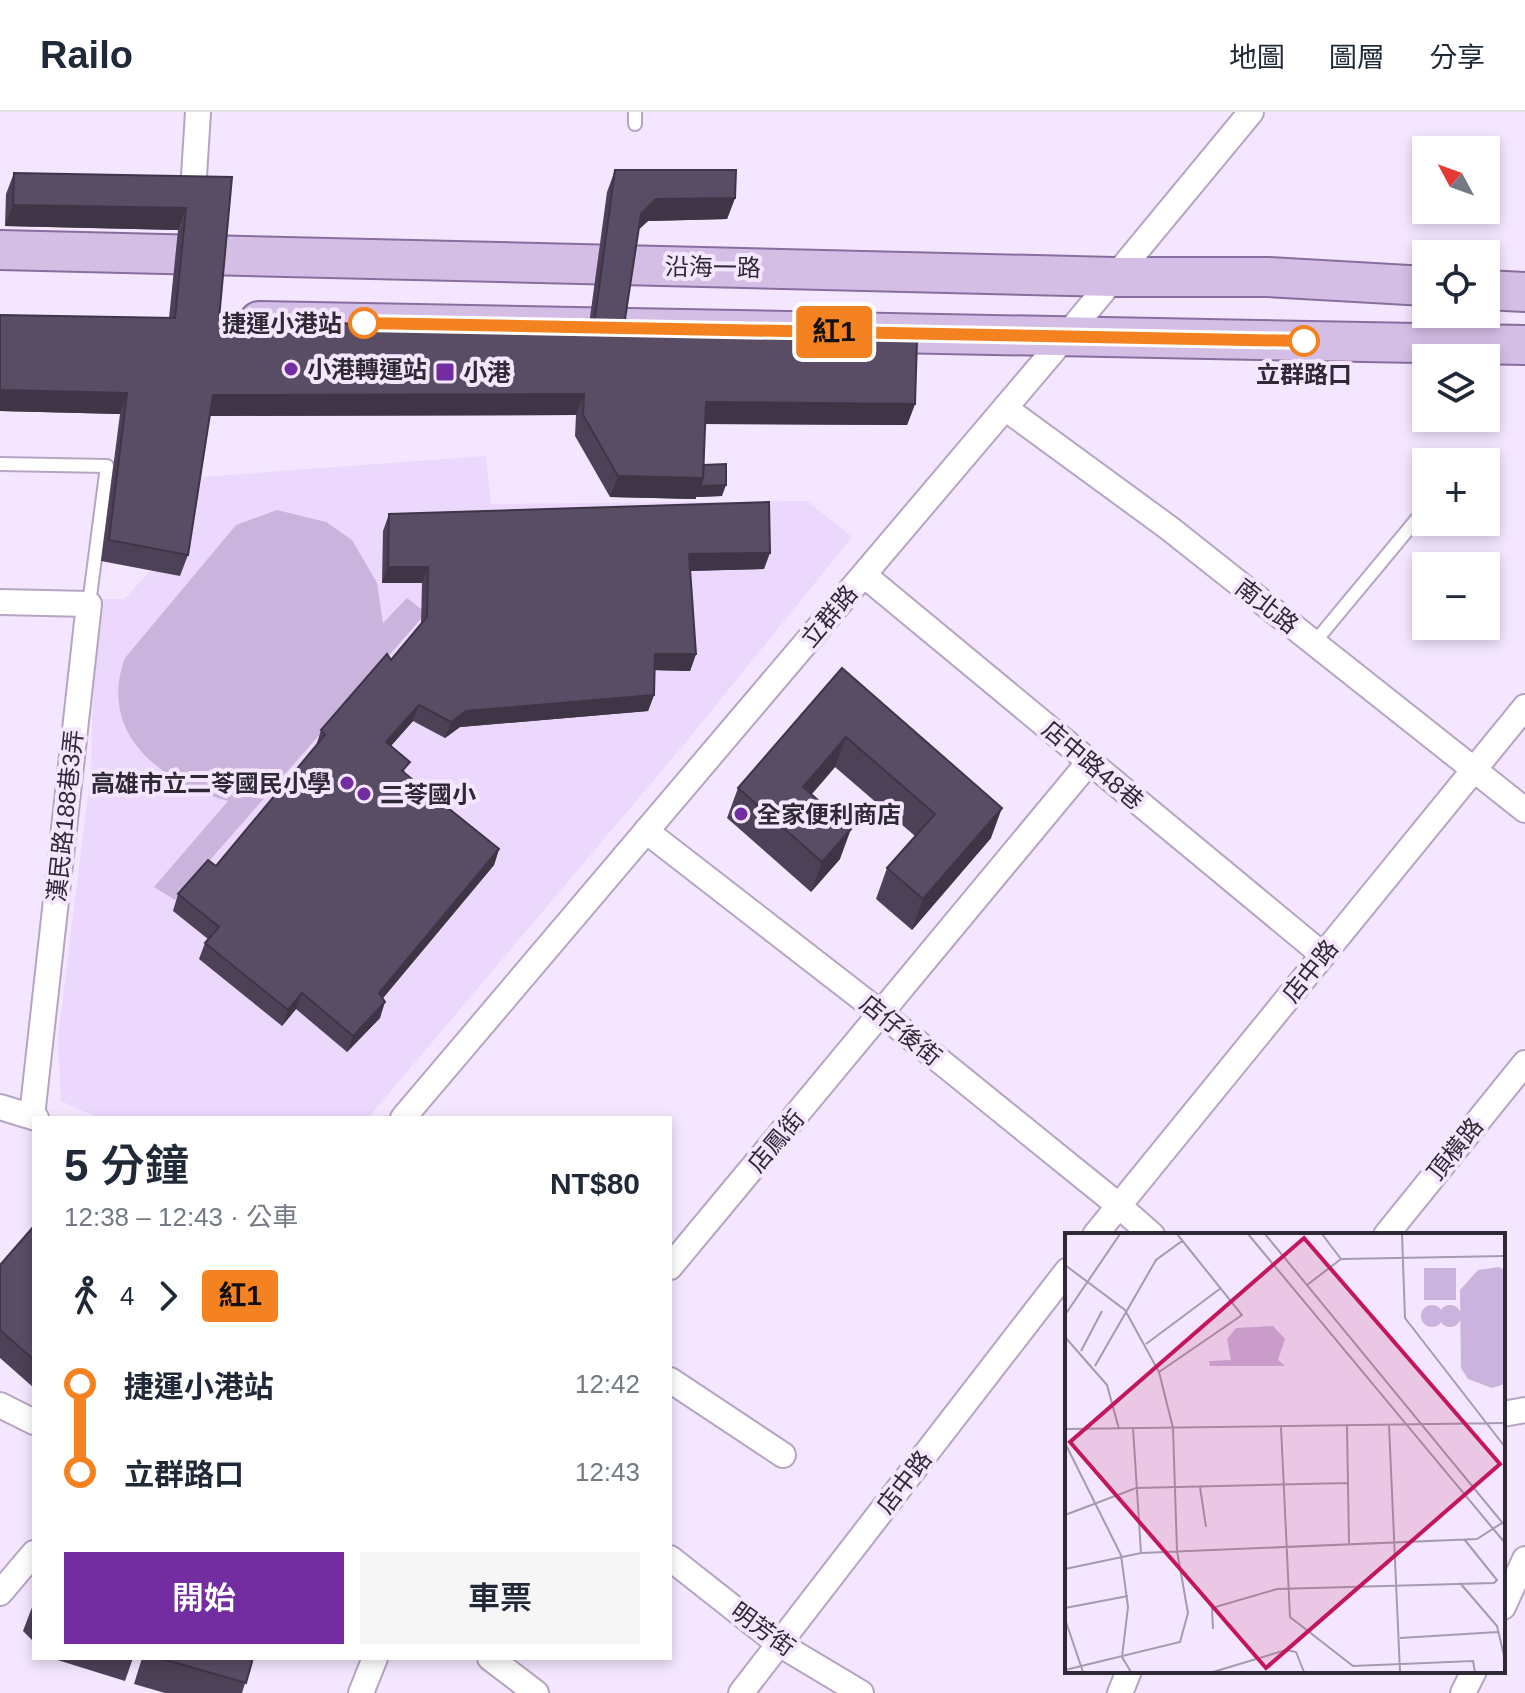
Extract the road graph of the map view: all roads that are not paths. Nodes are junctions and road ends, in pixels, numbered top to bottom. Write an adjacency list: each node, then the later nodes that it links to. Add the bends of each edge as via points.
1 (198, 112): 4 (street)
2 (1251, 112): 5 (street, 立群路)
3 (0, 250): 4 (main road, 沿海一路)
4 (189, 254): 5 (main road, 沿海一路)
5 (1114, 277): 6 (main road, 沿海一路, via 1268,277); 10 (street, 立群路)
6 (1412, 285)
7 (1500, 291): 8 (main road)
8 (1525, 292)
9 (219, 320): 10 (main road)
10 (1066, 336): 11 (main road); 12 (street, 立群路)
11 (1525, 345)
12 (1005, 408): 15 (street, 立群路); 18 (street, 南北路)
13 (0, 464): 17 (lane, via 107,466)
14 (1412, 525): 18 (lane)
15 (864, 575): 20 (street, 店中路48巷); 23 (street, 立群路)
16 (0, 602): 17 (street)
17 (89, 604): 29 (street, 漢民路188巷3弄)
18 (1314, 643): 21 (street, 南北路)
19 (1525, 707): 21 (street, 店中路)
20 (1089, 762): 24 (street, 店中路48巷); 25 (street, 店鳳街)
21 (1475, 769): 22 (street, 南北路); 24 (street, 店中路)
22 (1525, 810)
23 (646, 831): 25 (street, 店仔後街); 30 (street, 立群路)
24 (1323, 955): 31 (street, 店中路)
25 (882, 1014): 31 (street, 店仔後街); 35 (street, 店鳳街)
26 (1525, 1063): 34 (street, 頂橫路)
27 (0, 1107): 28 (street)
28 (32, 1116)
29 (34, 1116)
30 (405, 1116)
31 (1118, 1205): 32 (street, 店中路); 33 (street, 店仔後街)
32 (1097, 1233)
33 (1150, 1233)
34 (1388, 1233)
35 (672, 1265)
36 (1065, 1274): 48 (street, 店中路)
37 (672, 1381): 42 (street)
38 (0, 1405): 41 (street)
39 (1525, 1410): 40 (street)
40 (1505, 1414)
41 (32, 1421)
42 (783, 1455)
43 (32, 1555): 46 (street)
44 (1525, 1559): 47 (street)
45 (672, 1560): 48 (street, 明芳街)
46 (0, 1593)
47 (1505, 1603)
48 (779, 1644): 55 (street, 店中路); 56 (street, 明芳街)
49 (374, 1660): 53 (street)
50 (493, 1660): 54 (street)
51 (1128, 1673): 57 (street)
52 (1473, 1673): 58 (street)
53 (361, 1693)
54 (536, 1693)
55 (741, 1693)
56 (861, 1693)
57 (1120, 1693)
58 (1463, 1693)

